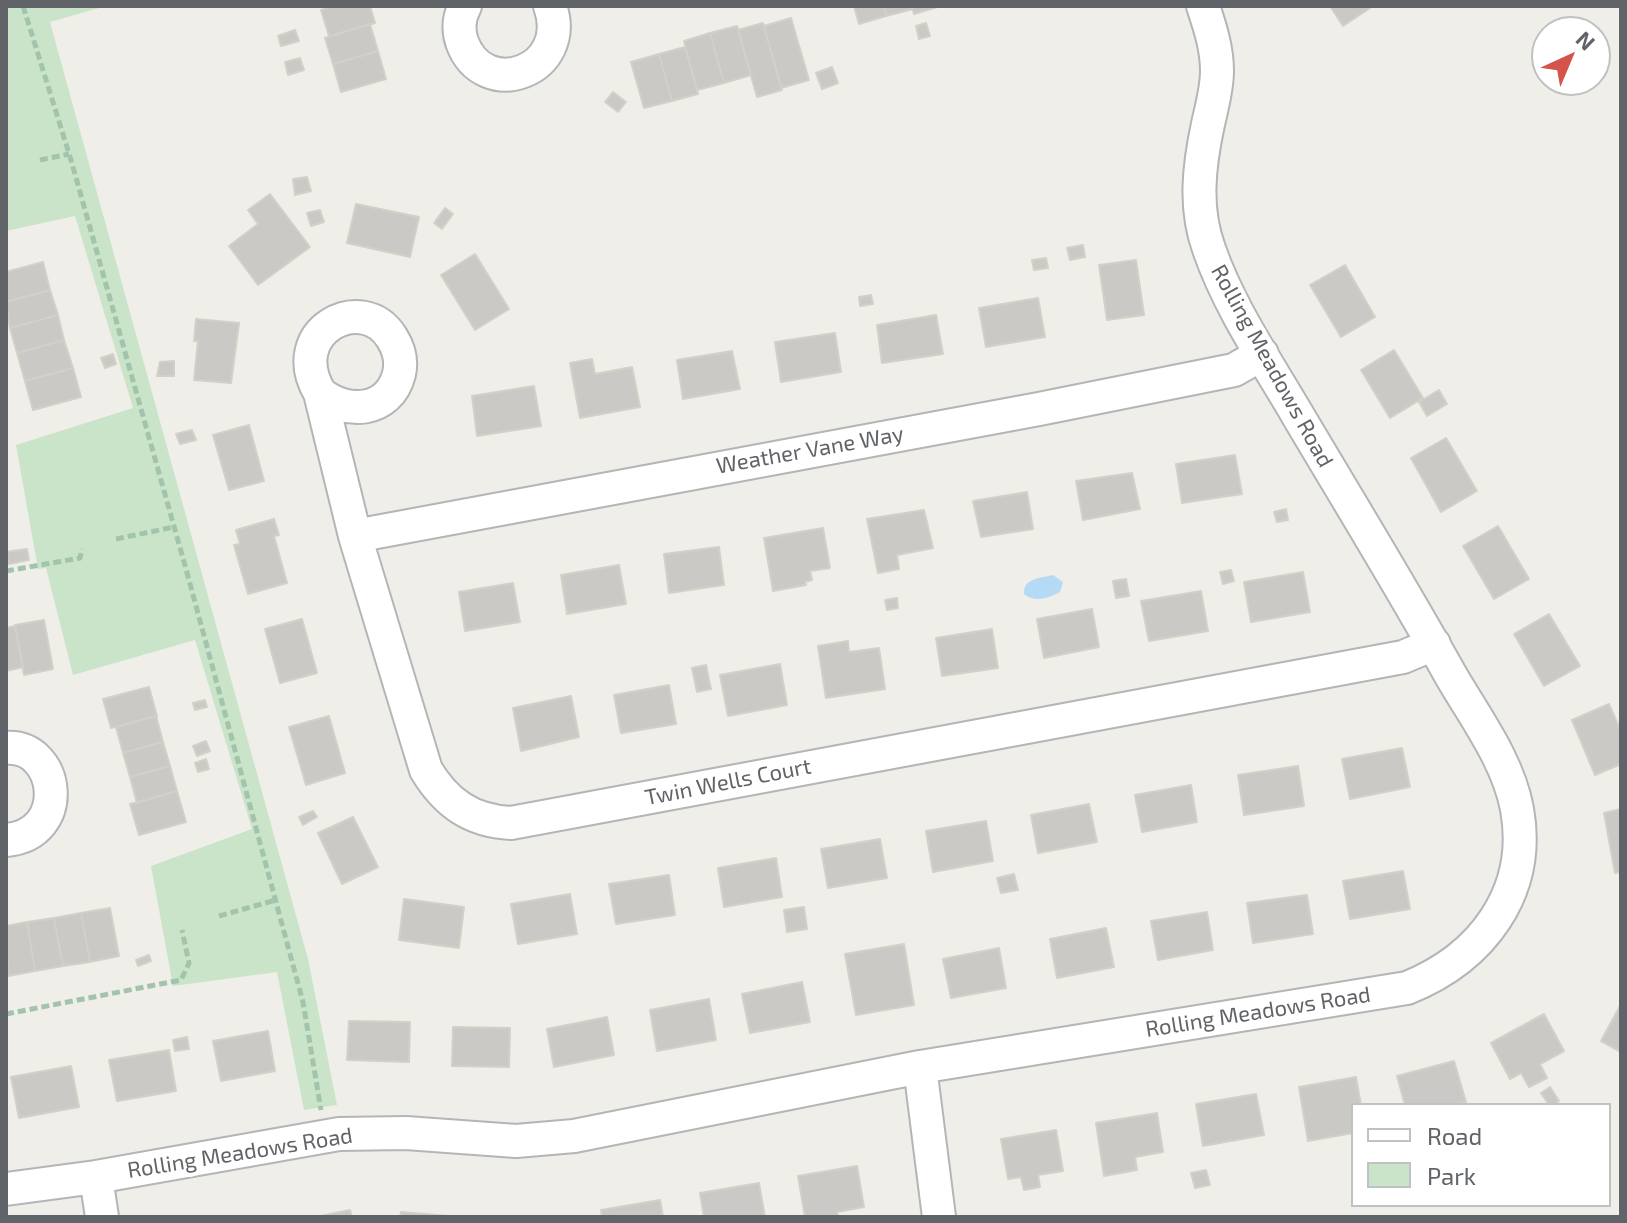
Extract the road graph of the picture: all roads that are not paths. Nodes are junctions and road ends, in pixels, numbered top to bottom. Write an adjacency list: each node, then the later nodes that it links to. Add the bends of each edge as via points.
1 (465, 6): 2 (street, via 459,24 465,50 483,68 507,75 531,68 550,49)
2 (550, 6)
3 (1203, 6): 4 (street, Rolling Meadows Road, via 1217,69 1199,203 1217,270)
4 (1262, 354): 6 (street, Weather Vane Way, via 1234,370); 7 (street, Rolling Meadows Road)
5 (320, 393): 6 (street, Twin Wells Court)
6 (355, 536): 7 (street, Twin Wells Court, via 426,770 449,801 495,822 1403,657)
7 (1434, 644): 10 (street, Rolling Meadows Road, via 1504,768 1518,813 1519,846 1507,898 1477,945 1456,963 1407,988)
8 (6, 748): 9 (street, via 27,752 47,771 53,797 43,822 22,839)
9 (6, 840)
10 (920, 1067): 11 (street, Rolling Meadows Road, via 562,1137 516,1141 339,1134); 14 (street)
11 (96, 1177): 12 (street, Rolling Meadows Road); 13 (street)
12 (6, 1189)
13 (102, 1217)
14 (939, 1217)

